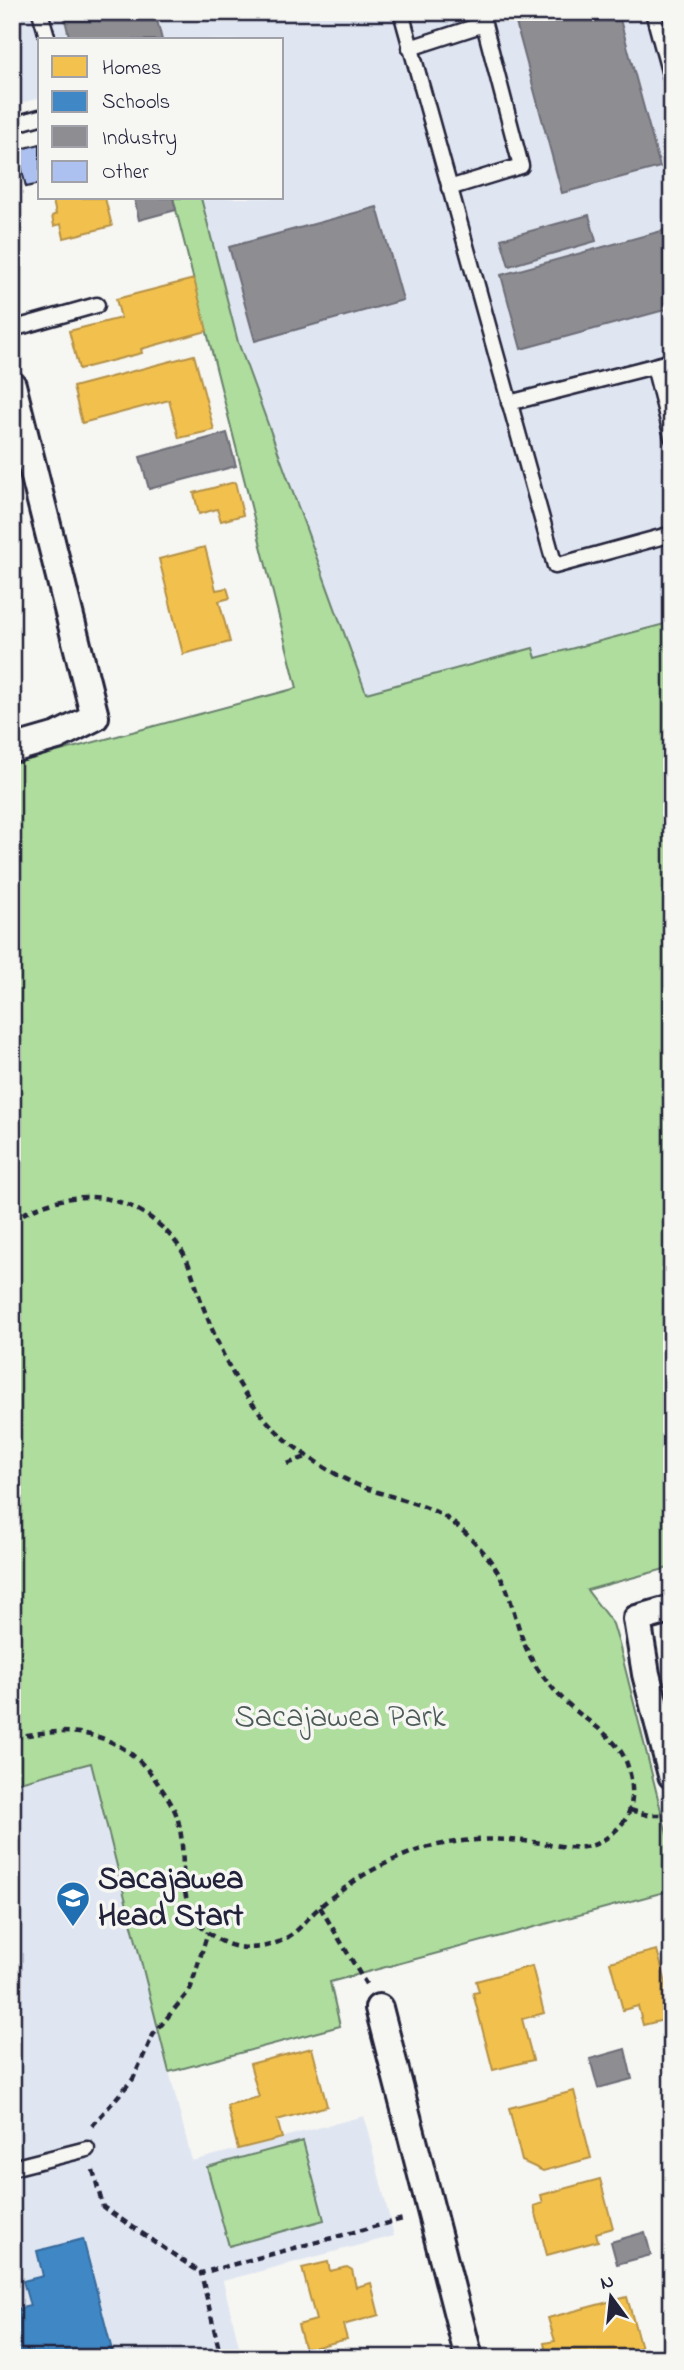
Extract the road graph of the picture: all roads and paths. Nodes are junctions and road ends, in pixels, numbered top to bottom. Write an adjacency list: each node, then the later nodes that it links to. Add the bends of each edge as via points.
1 (40, 12): 4 (lane)
2 (401, 12): 5 (lane)
3 (653, 12): 6 (lane)
4 (47, 38)
5 (410, 48): 9 (lane); 9 (lane, via 484,24 521,166)
6 (672, 82)
7 (38, 118): 8 (lane)
8 (12, 125)
9 (449, 188): 15 (lane)
10 (97, 305): 11 (lane)
11 (12, 329)
12 (672, 361): 13 (lane)
13 (654, 366): 15 (lane); 16 (lane)
14 (12, 385): 18 (street, via 95,717 57,736)
15 (509, 403): 17 (lane, via 555,566)
16 (672, 437)
17 (672, 534)
18 (12, 749)
19 (12, 1220): 20 (path, via 49,1202 101,1198 131,1206 161,1227 182,1250 237,1381 282,1437)
20 (307, 1457): 21 (path); 25 (path, via 358,1485 447,1518 472,1538 506,1587 524,1647 537,1668 570,1706 610,1739 628,1763)
21 (286, 1464)
22 (672, 1609): 24 (street, via 637,1619)
23 (12, 1738): 28 (path, via 56,1731 95,1735 123,1746 148,1767 179,1822 187,1904)
24 (672, 1775)
25 (630, 1810): 26 (path); 27 (path, via 625,1822 605,1840 585,1847 493,1839 418,1850 382,1864)
26 (672, 1815)
27 (320, 1907): 28 (path, via 288,1938 259,1948 236,1947); 29 (path)
28 (208, 1932): 30 (path, via 190,1990 153,2035 133,2079 87,2132)
29 (379, 2008): 35 (street)
30 (87, 2149): 31 (lane); 33 (path, via 103,2207)
31 (12, 2168)
32 (391, 2222): 33 (path)
33 (201, 2273): 34 (path)
34 (221, 2358)
35 (469, 2358)

